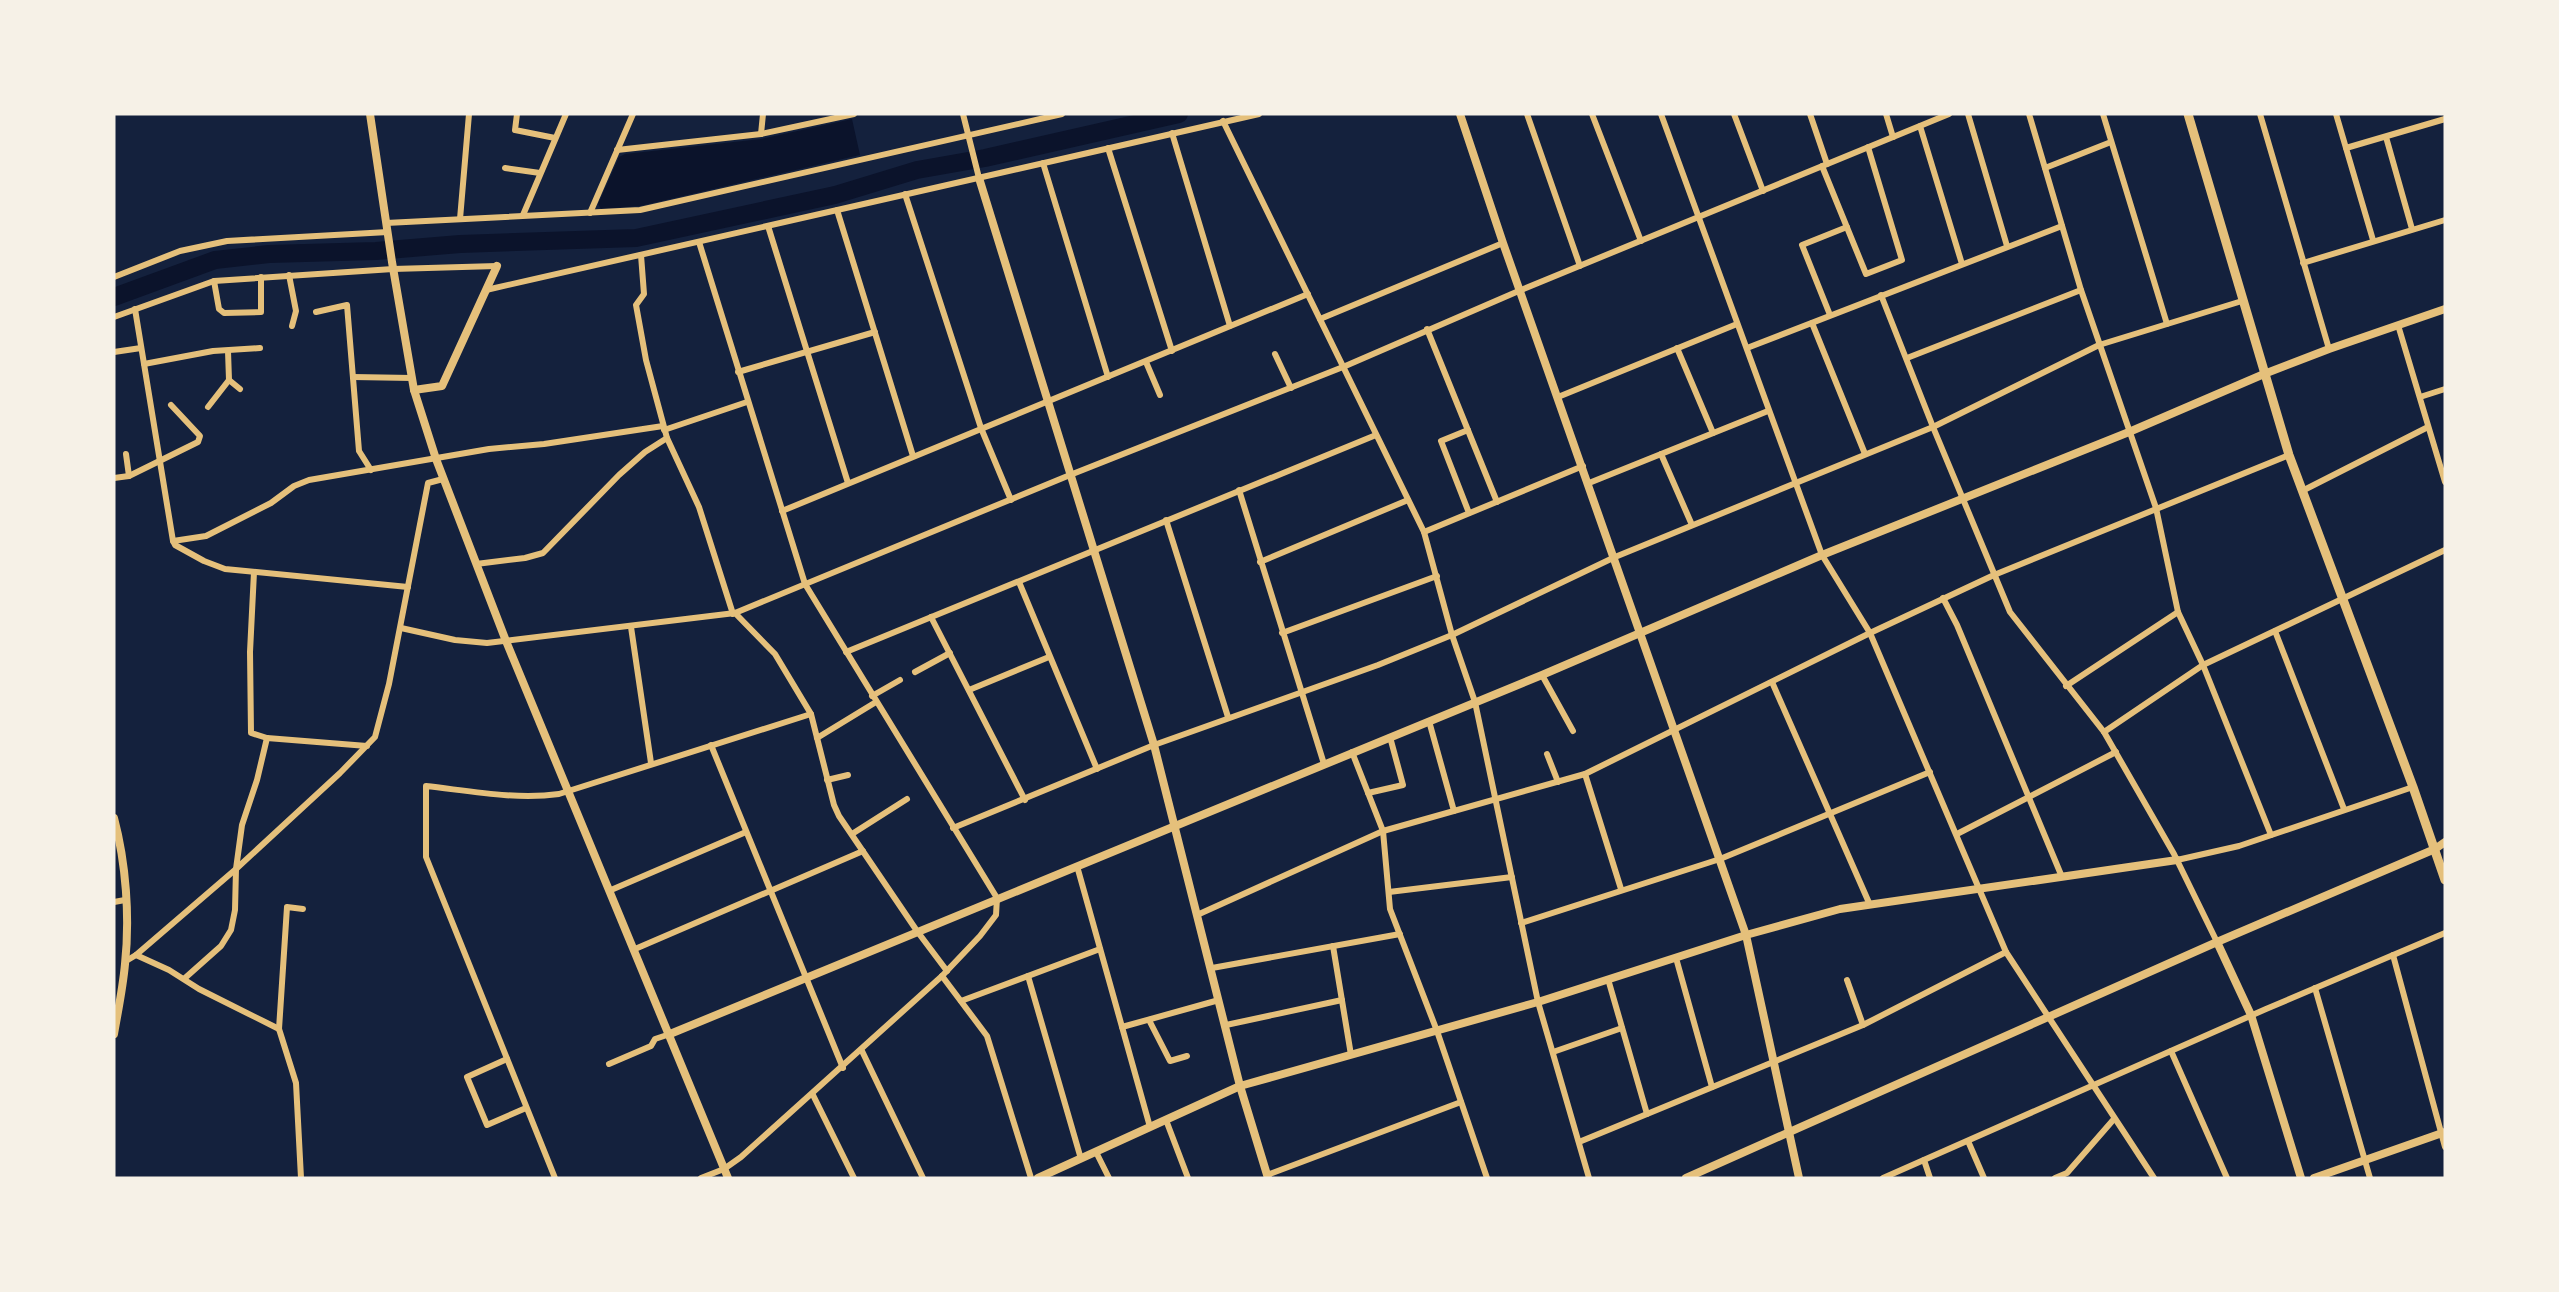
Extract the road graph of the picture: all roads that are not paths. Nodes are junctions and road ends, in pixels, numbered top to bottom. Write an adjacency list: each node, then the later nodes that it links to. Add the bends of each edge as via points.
1 (370, 114): 58 (street)
2 (469, 114): 52 (street)
3 (517, 114): 34 (street, via 516,131)
4 (566, 114): 34 (street)
5 (633, 114): 39 (street)
6 (763, 114): 30 (street)
7 (854, 114): 25 (street)
8 (963, 114): 31 (street)
9 (1062, 114): 31 (street)
10 (1259, 114): 27 (street)
11 (1460, 114): 62 (street)
12 (1527, 114): 69 (street)
13 (1592, 114): 60 (street)
14 (1661, 114): 51 (street)
15 (1734, 114): 46 (street)
16 (1810, 114): 41 (street)
17 (1886, 114): 32 (street)
18 (1950, 114): 28 (street)
19 (1968, 114): 63 (street)
20 (2029, 114): 43 (street)
21 (2103, 114): 35 (street)
22 (2191, 114): 79 (main road)
23 (2260, 114): 65 (street)
24 (2336, 114): 38 (street)
25 (823, 117): 30 (street)
26 (2445, 119): 33 (street)
27 (1223, 121): 29 (street); 77 (street)
28 (1920, 126): 32 (street); 66 (street)
29 (1172, 133): 37 (street); 91 (street)
30 (761, 134): 39 (street)
31 (969, 136): 45 (street); 49 (street, via 640,210)
32 (1893, 137): 36 (street)
33 (2386, 137): 38 (street); 57 (street)
34 (555, 138): 44 (street)
35 (2111, 142): 43 (street); 88 (street)
36 (1868, 147): 41 (street); 56 (street, via 1902,260 1866,274)
37 (1108, 148): 40 (street); 101 (street)
38 (2346, 148): 59 (street)
39 (617, 150): 49 (street)
40 (1043, 163): 45 (street); 113 (street)
41 (1825, 164): 46 (street); 56 (street)
42 (505, 168): 44 (street)
43 (2045, 168): 55 (street)
44 (540, 173): 50 (street)
45 (979, 178): 47 (street); 122 (street)
46 (1763, 191): 51 (street)
47 (905, 194): 48 (street); 130 (street)
48 (837, 210): 54 (street); 93 (street)
49 (590, 214): 50 (street)
50 (523, 215): 52 (street)
51 (1700, 218): 60 (street); 87 (street)
52 (460, 219): 58 (street)
53 (2445, 220): 57 (street)
54 (768, 226): 61 (street); 103 (street)
55 (2062, 226): 63 (street); 76 (street)
56 (1847, 227): 83 (street, via 1802,245)
57 (2412, 229): 59 (street)
58 (388, 231): 67 (street); 71 (street, via 227,241 180,251)
59 (2373, 240): 65 (street)
60 (1641, 241): 69 (street)
61 (699, 242): 64 (street); 109 (street)
62 (1503, 243): 75 (street); 85 (street)
63 (2007, 246): 66 (street)
64 (640, 255): 74 (street); 129 (street, via 644,294 636,305)
65 (2303, 263): 99 (street)
66 (1962, 264): 78 (street)
67 (392, 266): 68 (street); 70 (street); 112 (street)
68 (497, 266): 74 (street)
69 (1580, 266): 75 (street)
70 (289, 275): 72 (street); 90 (street, via 296,310)
71 (114, 277)
72 (261, 277): 73 (street); 73 (street, via 261,312 224,313 219,309)
73 (214, 281): 80 (street)
74 (486, 290): 118 (street, via 442,386)
75 (1521, 290): 92 (street); 120 (street)
76 (2081, 290): 94 (street); 105 (street)
77 (1308, 294): 85 (street); 91 (street)
78 (1881, 295): 83 (street); 105 (street)
79 (2242, 301): 88 (street); 110 (main road)
80 (135, 309): 84 (street); 95 (street)
81 (2445, 309): 89 (street)
82 (316, 312): 111 (street, via 347,305)
83 (1830, 315): 86 (street)
84 (114, 317)
85 (1320, 319): 108 (street)
86 (1812, 323): 98 (street); 138 (street)
87 (1737, 324): 97 (street); 98 (street)
88 (2166, 324): 94 (street)
89 (2398, 325): 99 (street); 121 (street)
90 (292, 326)
91 (1230, 326): 101 (street)
92 (1427, 330): 108 (street); 131 (street)
93 (875, 332): 103 (street); 140 (street)
94 (2099, 345): 127 (street); 132 (street)
95 (141, 348): 102 (street); 107 (street)
96 (260, 348): 100 (street)
97 (1677, 348): 120 (street); 133 (street)
98 (1747, 348): 126 (street)
99 (2329, 349): 110 (street)
100 (229, 351): 107 (street); 114 (street)
101 (1172, 351): 106 (street)
102 (114, 352)
103 (807, 352): 109 (street); 152 (street)
104 (1275, 354): 115 (street)
105 (1907, 358): 127 (street)
106 (1146, 362): 113 (street); 119 (street)
107 (144, 364): 142 (street)
108 (1343, 367): 115 (street); 134 (street)
109 (738, 372): 123 (street)
110 (2264, 374): 132 (street); 139 (main road)
111 (353, 377): 112 (street); 145 (street, via 359,451)
112 (412, 377): 118 (street)
113 (1108, 377): 122 (street)
114 (229, 380): 116 (street); 125 (street)
115 (1291, 388): 146 (street)
116 (240, 389)
117 (2445, 389): 121 (street)
118 (414, 390): 141 (street)
119 (1160, 395)
120 (1558, 397): 144 (street)
121 (2420, 397): 128 (street)
122 (1049, 401): 130 (street); 146 (street)
123 (747, 402): 129 (street); 161 (street)
124 (171, 405): 142 (street, via 200,436 198,442)
125 (208, 407)
126 (1768, 411): 133 (street); 150 (street)
127 (1933, 427): 138 (street); 156 (street)
128 (2428, 427): 143 (street); 155 (street)
129 (664, 428): 135 (street); 141 (street)
130 (981, 428): 140 (street); 157 (street)
131 (1468, 430): 159 (street); 162 (street, via 1441,441)
132 (2129, 432): 156 (street); 160 (street)
133 (1713, 433): 137 (street)
134 (1376, 435): 154 (street); 158 (street)
135 (667, 438): 172 (street, via 619,475 543,554); 182 (street, via 699,508)
136 (126, 454): 147 (street)
137 (1661, 454): 153 (street); 164 (street)
138 (1865, 454): 150 (street)
139 (2289, 455): 155 (main road); 160 (street)
140 (914, 456): 152 (street)
141 (436, 459): 145 (street); 149 (street)
142 (160, 461): 147 (street); 166 (street)
143 (2443, 464): 151 (street)
144 (1583, 466): 153 (street); 159 (street)
145 (371, 470): 166 (street, via 309,480 206,536)
146 (1070, 475): 157 (street); 167 (street)
147 (129, 476): 148 (street)
148 (114, 478)
149 (443, 479): 172 (street); 178 (street, via 428,483)
150 (1795, 482): 164 (street); 169 (street)
151 (2445, 482)
152 (848, 483): 161 (street)
153 (1589, 483): 170 (street)
154 (1238, 489): 163 (street); 171 (street)
155 (2302, 491): 180 (main road)
156 (1963, 499): 169 (street); 174 (street)
157 (1011, 500): 177 (street)
158 (1408, 500): 165 (street); 171 (street)
159 (1497, 502): 162 (street)
160 (2156, 508): 174 (street); 181 (street)
161 (782, 511): 177 (street)
162 (1469, 513): 165 (street)
163 (1166, 520): 167 (street); 206 (street)
164 (1692, 525): 170 (street)
165 (1424, 532): 175 (street)
166 (173, 541): 173 (street, via 204,561)
167 (1094, 550): 176 (street); 215 (street)
168 (2445, 550): 180 (street)
169 (1822, 555): 188 (street); 189 (street)
170 (1615, 558): 189 (street); 190 (street)
171 (1260, 562): 187 (street)
172 (476, 564): 191 (street)
173 (254, 572): 178 (street); 212 (street, via 251,733)
174 (1994, 575): 179 (street); 200 (street, via 2010,612)
175 (1437, 576): 187 (street); 190 (street)
176 (1019, 582): 183 (street); 194 (street)
177 (805, 584): 182 (street); 192 (street)
178 (408, 587): 185 (street)
179 (1943, 598): 188 (street); 231 (street)
180 (2343, 600): 186 (street); 228 (main road)
181 (2178, 612): 195 (street); 200 (street)
182 (734, 614): 184 (street); 205 (street, via 775,654)
183 (931, 617): 192 (street); 193 (street)
184 (632, 627): 191 (street); 220 (street)
185 (401, 628): 191 (street, via 454,640); 216 (street, via 379,724)
186 (2275, 631): 195 (street); 235 (street)
187 (1282, 633): 202 (street)
188 (1870, 633): 199 (street); 223 (street)
189 (1641, 634): 197 (street); 208 (street)
190 (1452, 635): 202 (street); 204 (street)
191 (506, 641): 229 (street)
192 (846, 652): 203 (street)
193 (950, 653): 196 (street); 201 (street)
194 (1049, 657): 201 (street); 222 (street)
195 (2203, 665): 210 (street); 245 (street)
196 (915, 672)
197 (1542, 675): 204 (street); 209 (street)
198 (900, 680): 203 (street)
199 (1772, 682): 208 (street); 237 (street)
200 (2066, 686): 210 (street)
201 (969, 690): 234 (street)
202 (1300, 692): 206 (street); 221 (street)
203 (874, 699): 213 (street); 240 (street)
204 (1475, 702): 207 (street); 233 (street)
205 (811, 714): 213 (street); 214 (street)
206 (1228, 717): 215 (street)
207 (1429, 721): 211 (street); 236 (street)
208 (1674, 729): 224 (street); 249 (street)
209 (1573, 731)
210 (2104, 732): 218 (street)
211 (1390, 737): 217 (street); 230 (street, via 1403,785)
212 (267, 738): 216 (street); 252 (street, via 242,825)
213 (817, 738): 226 (street)
214 (711, 745): 220 (street); 242 (street)
215 (1154, 745): 222 (street); 239 (street)
216 (367, 746): 252 (street)
217 (1352, 752): 221 (street); 230 (street)
218 (2116, 752): 231 (street); 250 (street)
219 (1547, 754): 227 (street)
220 (651, 763): 229 (street)
221 (1324, 764): 239 (street)
222 (1097, 769): 234 (street)
223 (1930, 772): 237 (street); 244 (street)
224 (1585, 774): 227 (street); 256 (street)
225 (848, 775): 226 (street)
226 (827, 780): 243 (street, via 834,805)
227 (1558, 782): 233 (street)
228 (2413, 787): 235 (street); 247 (main road)
229 (570, 789): 257 (street); 309 (street, via 545,796 426,786 426,856)
230 (1368, 793): 241 (street)
231 (2029, 797): 244 (street); 254 (street)
232 (907, 799): 243 (street)
233 (1495, 799): 236 (street); 253 (street)
234 (1025, 800): 240 (street)
235 (2344, 809): 245 (street)
236 (1454, 811): 241 (street)
237 (1829, 814): 249 (street); 264 (street)
238 (114, 818): 262 (street)
239 (1175, 825): 251 (street); 266 (street)
240 (953, 828): 261 (street)
241 (1383, 831): 260 (street); 266 (street)
242 (746, 832): 257 (street); 258 (street)
243 (852, 834): 248 (street)
244 (1957, 834): 259 (street)
245 (2271, 835): 250 (street)
246 (2445, 842): 247 (street)
247 (2435, 849): 255 (main road); 272 (street)
248 (863, 851): 258 (street); 268 (street)
249 (1720, 859): 256 (street); 271 (street)
250 (2177, 860): 254 (street); 272 (street)
251 (1077, 866): 261 (street); 275 (street)
252 (236, 869): 277 (street); 284 (street, via 231,930 221,946)
253 (1511, 877): 260 (street); 267 (street)
254 (2062, 877): 259 (street)
255 (2445, 880)
256 (1621, 889): 267 (street)
257 (611, 890): 274 (street)
258 (770, 890): 274 (street); 285 (street)
259 (1979, 890): 264 (street); 276 (street)
260 (1389, 892): 270 (street)
261 (997, 898): 268 (street); 282 (street, via 996,915)
262 (125, 900): 263 (street); 280 (street)
263 (114, 902)
264 (1870, 905): 271 (street)
265 (303, 909): 300 (street, via 287,907)
266 (1197, 915): 281 (street)
267 (1521, 923): 292 (street)
268 (917, 931): 282 (street); 285 (street)
269 (2445, 933): 278 (street)
270 (1400, 934): 273 (street); 301 (street)
271 (1746, 935): 279 (street); 310 (street)
272 (2217, 942): 293 (street); 294 (street)
273 (1332, 946): 281 (street); 289 (street)
274 (635, 949): 303 (street)
275 (1100, 949): 283 (street); 298 (street)
276 (2006, 952): 294 (street); 296 (street)
277 (136, 955): 280 (street); 284 (street)
278 (2393, 955): 288 (street); 324 (street)
279 (1676, 958): 286 (street); 315 (street)
280 (126, 961): 302 (street)
281 (1212, 968): 290 (street)
282 (945, 973): 291 (street); 304 (street)
283 (1028, 976): 291 (street); 329 (street)
284 (185, 978): 300 (street)
285 (806, 978): 303 (street); 312 (street)
286 (1608, 979): 292 (street); 299 (street)
287 (1847, 980): 296 (street)
288 (2315, 988): 293 (street); 331 (street)
289 (1342, 999): 297 (street); 307 (street)
290 (1220, 1000): 295 (street); 297 (street)
291 (961, 1001): 340 (street, via 987,1037)
292 (1538, 1002): 301 (street); 306 (street)
293 (2252, 1015): 305 (street); 354 (street)
294 (2050, 1016): 314 (street); 323 (street)
295 (1149, 1020): 298 (street); 308 (street, via 1170,1061)
296 (1863, 1024): 310 (street)
297 (1226, 1025): 313 (street)
298 (1122, 1027): 322 (street)
299 (1622, 1028): 306 (street); 319 (street)
300 (279, 1029): 334 (street, via 296,1083)
301 (1437, 1031): 307 (street); 317 (street)
302 (114, 1034)
303 (670, 1034): 311 (street); 332 (street)
304 (862, 1051): 312 (street); 339 (street)
305 (2171, 1051): 314 (street); 353 (street)
306 (1553, 1052): 326 (street)
307 (1351, 1055): 313 (street)
308 (1187, 1056)
309 (507, 1059): 318 (street); 318 (street, via 467,1077 487,1125)
310 (1774, 1062): 315 (street); 323 (street)
311 (609, 1064)
312 (842, 1068): 316 (street)
313 (1240, 1086): 321 (street); 333 (street)
314 (2094, 1086): 320 (street); 325 (street)
315 (1712, 1087): 319 (street)
316 (813, 1095): 332 (street); 338 (street)
317 (1461, 1102): 333 (street); 344 (street)
318 (526, 1108): 335 (street)
319 (1647, 1114): 326 (street)
320 (2114, 1119): 351 (street, via 2067,1173); 352 (street)
321 (1167, 1120): 322 (street); 343 (street)
322 (1150, 1127): 328 (street)
323 (1790, 1132): 346 (street); 347 (street)
324 (2443, 1133): 327 (street); 331 (street)
325 (1968, 1141): 330 (street); 350 (street)
326 (1579, 1142): 345 (street)
327 (2445, 1147)
328 (1096, 1152): 329 (street); 342 (street)
329 (1081, 1159): 341 (street)
330 (1924, 1160): 348 (street); 349 (street)
331 (2365, 1161): 355 (street); 356 (street)
332 (724, 1169): 336 (street); 337 (street)
333 (1267, 1177)
334 (301, 1178)
335 (555, 1178)
336 (701, 1178)
337 (728, 1178)
338 (854, 1178)
339 (923, 1178)
340 (1031, 1178)
341 (1038, 1178)
342 (1109, 1178)
343 (1188, 1178)
344 (1485, 1178)
345 (1589, 1178)
346 (1686, 1178)
347 (1799, 1178)
348 (1883, 1178)
349 (1930, 1178)
350 (1984, 1178)
351 (2055, 1178)
352 (2153, 1178)
353 (2227, 1178)
354 (2301, 1178)
355 (2314, 1178)
356 (2370, 1178)

